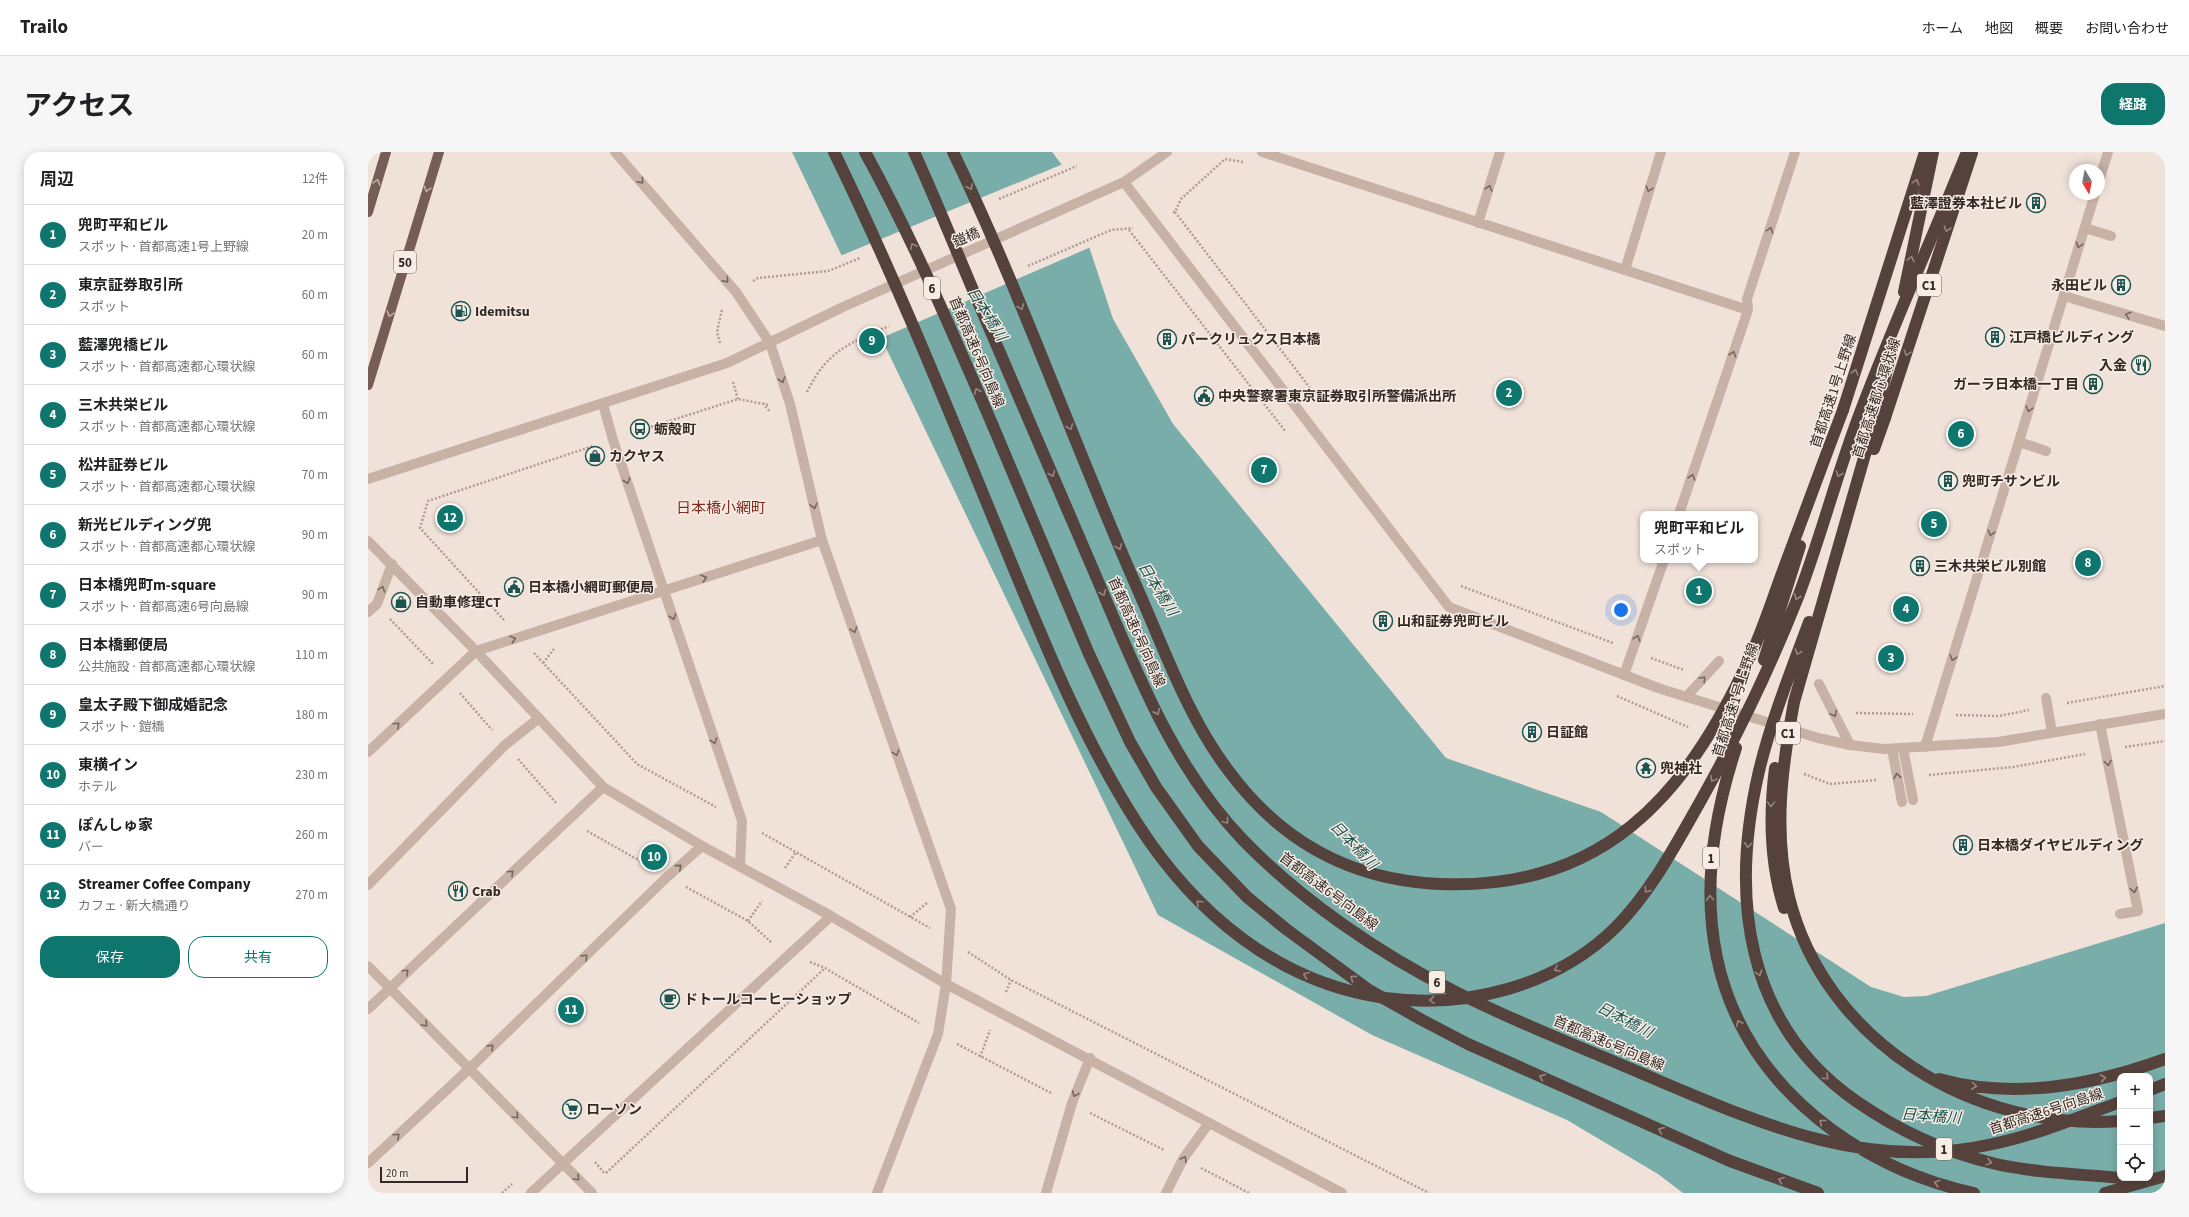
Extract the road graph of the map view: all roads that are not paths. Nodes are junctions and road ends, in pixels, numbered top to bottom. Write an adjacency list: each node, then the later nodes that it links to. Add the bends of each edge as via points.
1 (386, 152): 21 (main road, one-way to 1)
2 (439, 152): 30 (main road, 50, one-way to 30)
3 (615, 152): 29 (street, one-way to 29, via 736,292)
4 (834, 152): 15 (highway, one-way to 4, bridge, via 1860,413 1799,593 1767,673 1716,773 1656,878 1613,930 1566,965 1537,980 1506,990 1473,997 1421,1001 1366,995 1334,987 1296,971 1255,949 1220,922 1188,892 1160,857 1100,763 1056,672 917,334)
5 (865, 152): 93 (highway, 首都高速6号向島線 / 6, one-way to 5, bridge, via 1730,1161 1468,1044 1422,1020 1369,990 1286,929 1247,897 1198,846 1156,787 1130,742 946,318)
6 (914, 152): 76 (highway, 首都高速6号向島線 / 6, one-way to 76, bridge, via 1123,638 1164,727 1188,768 1227,823 1275,870 1312,900 1403,964 1493,1010 1742,1116 1824,1142 1895,1153 1965,1150 2030,1134)
7 (953, 152): 32 (highway, one-way to 32, bridge, via 986,222 1124,559 1181,690 1204,733 1226,768 1252,800 1280,827 1310,848 1377,876 1419,883 1460,885 1500,882 1538,874 1575,860 1613,840 1646,815 1676,783 1703,746 1742,675)
8 (1167, 152): 19 (street, 鎧橋)
9 (1262, 152): 22 (street)
10 (1500, 152): 22 (street, one-way to 10)
11 (1661, 152): 25 (street, one-way to 25)
12 (1795, 152): 27 (street, one-way to 12, via 1748,299)
13 (1925, 152): 32 (highway, 首都高速1号上野線, one-way to 13)
14 (1933, 152): 79 (highway, 首都高速都心環状線 / C1, one-way to 14, bridge, via 2049,1119 2007,1111 1952,1091 1907,1064 1862,1027 1825,981 1794,916 1786,882 1781,842 1780,798 1782,770 1794,702 1894,342)
15 (1967, 152)
16 (1972, 152): 33 (highway, 首都高速都心環状線 / C1, one-way to 33)
17 (2108, 152): 18 (street)
18 (2104, 164)
19 (1124, 182): 29 (street, 鎧橋, bridge, via 843,307); 46 (street, via 1449,607)
20 (2093, 200): 23 (street)
21 (368, 212)
22 (1478, 223): 25 (street)
23 (2085, 228): 24 (street); 26 (street, one-way to 26)
24 (2111, 236)
25 (1625, 270): 27 (street)
26 (2064, 296): 28 (street, one-way to 26); 34 (street, one-way to 34)
27 (1748, 310): 37 (street, one-way to 27)
28 (2165, 326)
29 (770, 343): 31 (street, 鎧橋, via 727,363); 38 (street, one-way to 38, via 790,404)
30 (368, 385)
31 (603, 404): 36 (street, 鎧橋); 42 (street, one-way to 42)
32 (1843, 410): 94 (highway, 首都高速1号上野線 / 1, one-way to 32, bridge, via 1923,1178 1865,1151 1819,1120 1796,1099 1772,1073 1740,1026 1724,986 1713,940 1710,873 1716,818)
33 (1885, 418): 72 (highway, 首都高速都心環状線 / C1, one-way to 72, bridge, via 1782,731 1775,766 1771,826 1776,875 1788,919 1805,962 1826,997 1857,1031 1875,1046 1910,1067 1950,1082 1986,1088 2054,1086 2108,1077); 84 (highway, 1, one-way to 84, bridge, via 1788,678 1760,770 1752,810 1746,882 1750,936 1760,975 1776,1013 1799,1049 1822,1074 1846,1094 1890,1124 1936,1146 1996,1164)
34 (2019, 442): 35 (street); 55 (street, one-way to 55)
35 (2046, 452)
36 (368, 479)
37 (1680, 511)
38 (822, 540): 42 (street, one-way to 38); 68 (street, one-way to 68, via 950,909)
39 (368, 541): 41 (street)
40 (1663, 563): 46 (street, one-way to 40)
41 (392, 564): 43 (street, one-way to 41, via 377,604); 44 (street)
42 (664, 591): 44 (street, one-way to 42); 63 (street, one-way to 63, via 742,821)
43 (368, 612)
44 (476, 651): 51 (street); 58 (street, one-way to 44)
45 (1719, 662): 48 (street, one-way to 45)
46 (1624, 675): 48 (street)
47 (1819, 684): 54 (street, one-way to 54)
48 (1687, 696): 54 (street, via 1818,738)
49 (2046, 703): 53 (street)
50 (2165, 714): 52 (street)
51 (539, 718): 59 (street); 64 (street, via 505,745)
52 (2100, 724): 53 (street); 65 (street, one-way to 65, via 2138,911)
53 (2052, 732): 55 (street, via 1998,742)
54 (1850, 745): 57 (street)
55 (1925, 747): 56 (street)
56 (1903, 748): 57 (street); 60 (street)
57 (1892, 749): 61 (street, one-way to 57)
58 (368, 752)
59 (603, 787): 62 (street); 69 (street, one-way to 59)
60 (1913, 800)
61 (1902, 802)
62 (702, 846): 63 (street); 73 (street, one-way to 62)
63 (740, 866): 66 (street)
64 (368, 885)
65 (2120, 914)
66 (830, 916): 68 (street); 82 (street)
67 (368, 966): 69 (street)
68 (946, 984): 71 (street); 89 (street, via 938,1034)
69 (390, 988): 70 (street); 73 (street, one-way to 73)
70 (368, 1009)
71 (1090, 1058): 80 (street); 90 (street, one-way to 90, via 1072,1103)
72 (2165, 1059)
73 (469, 1069): 81 (street, one-way to 73); 82 (street, one-way to 82)
74 (2165, 1084): 75 (highway)
75 (2153, 1089)
76 (2117, 1103)
77 (2165, 1116): 78 (highway)
78 (2153, 1118)
79 (2117, 1121)
80 (1208, 1123): 91 (street, one-way to 80, via 1184,1159); 92 (street)
81 (368, 1163)
82 (562, 1163): 87 (street); 88 (street, one-way to 88)
83 (2165, 1176): 95 (highway)
84 (2117, 1178)
85 (2153, 1180): 86 (highway)
86 (2165, 1181)
87 (531, 1193)
88 (592, 1193)
89 (878, 1193)
90 (1046, 1193)
91 (1166, 1193)
92 (1342, 1193)
93 (1818, 1193)
94 (1974, 1193)
95 (2105, 1193)

